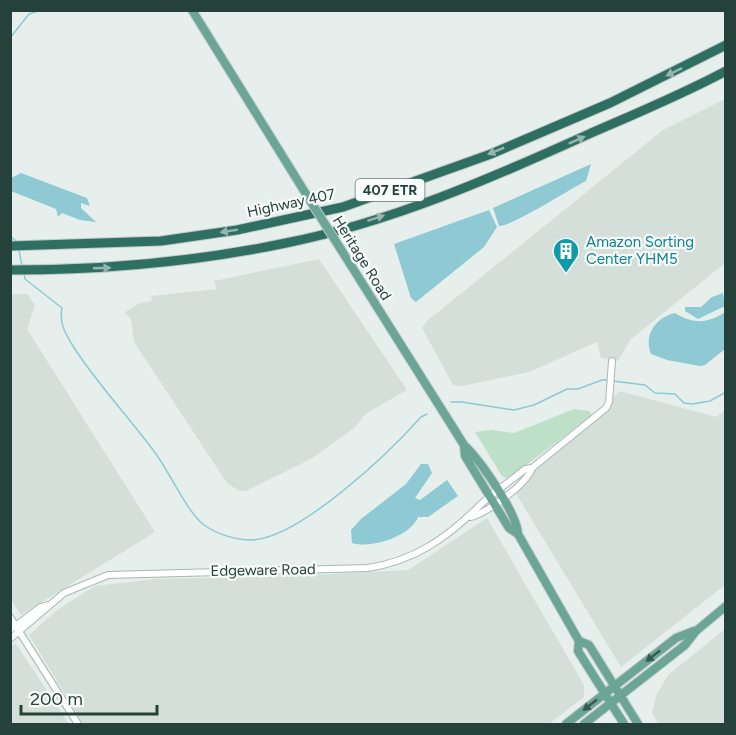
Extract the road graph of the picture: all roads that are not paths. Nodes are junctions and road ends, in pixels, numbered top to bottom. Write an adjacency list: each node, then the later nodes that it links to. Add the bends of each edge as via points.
1 (192, 10): 7 (main road, Heritage Road, bridge, via 473,454)
2 (726, 45): 4 (highway, Highway 407 / 407 ETR, one-way to 4, via 610,103 491,153 342,207 237,230 161,241)
3 (726, 71): 5 (highway, 407 ETR, one-way to 3, via 119,267 192,258 287,243 372,220 505,172)
4 (10, 246)
5 (10, 270)
6 (612, 361): 7 (street, Edgeware Road, via 606,408 532,468 530,475)
7 (496, 499): 10 (street, Edgeware Road, via 428,549 387,565 108,575 86,582); 13 (main road, Heritage Road, via 517,525 518,534)
8 (726, 606): 11 (main road)
9 (10, 617): 10 (street)
10 (15, 629): 12 (street, Edgeware Road); 18 (street)
11 (696, 631): 14 (main road, one-way to 14, via 676,638); 16 (main road, via 685,645)
12 (10, 639)
13 (579, 640): 14 (main road, Heritage Road, via 589,645); 15 (main road, Heritage Road, via 578,651)
14 (614, 686): 15 (main road); 16 (main road, Heritage Road)
15 (605, 694): 17 (main road, Heritage Road); 19 (main road, one-way to 19)
16 (620, 696): 17 (main road); 22 (main road, Heritage Road)
17 (611, 703): 20 (main road); 21 (main road, Heritage Road)
18 (78, 724)
19 (566, 724)
20 (584, 724)
21 (624, 724)
22 (638, 724)

